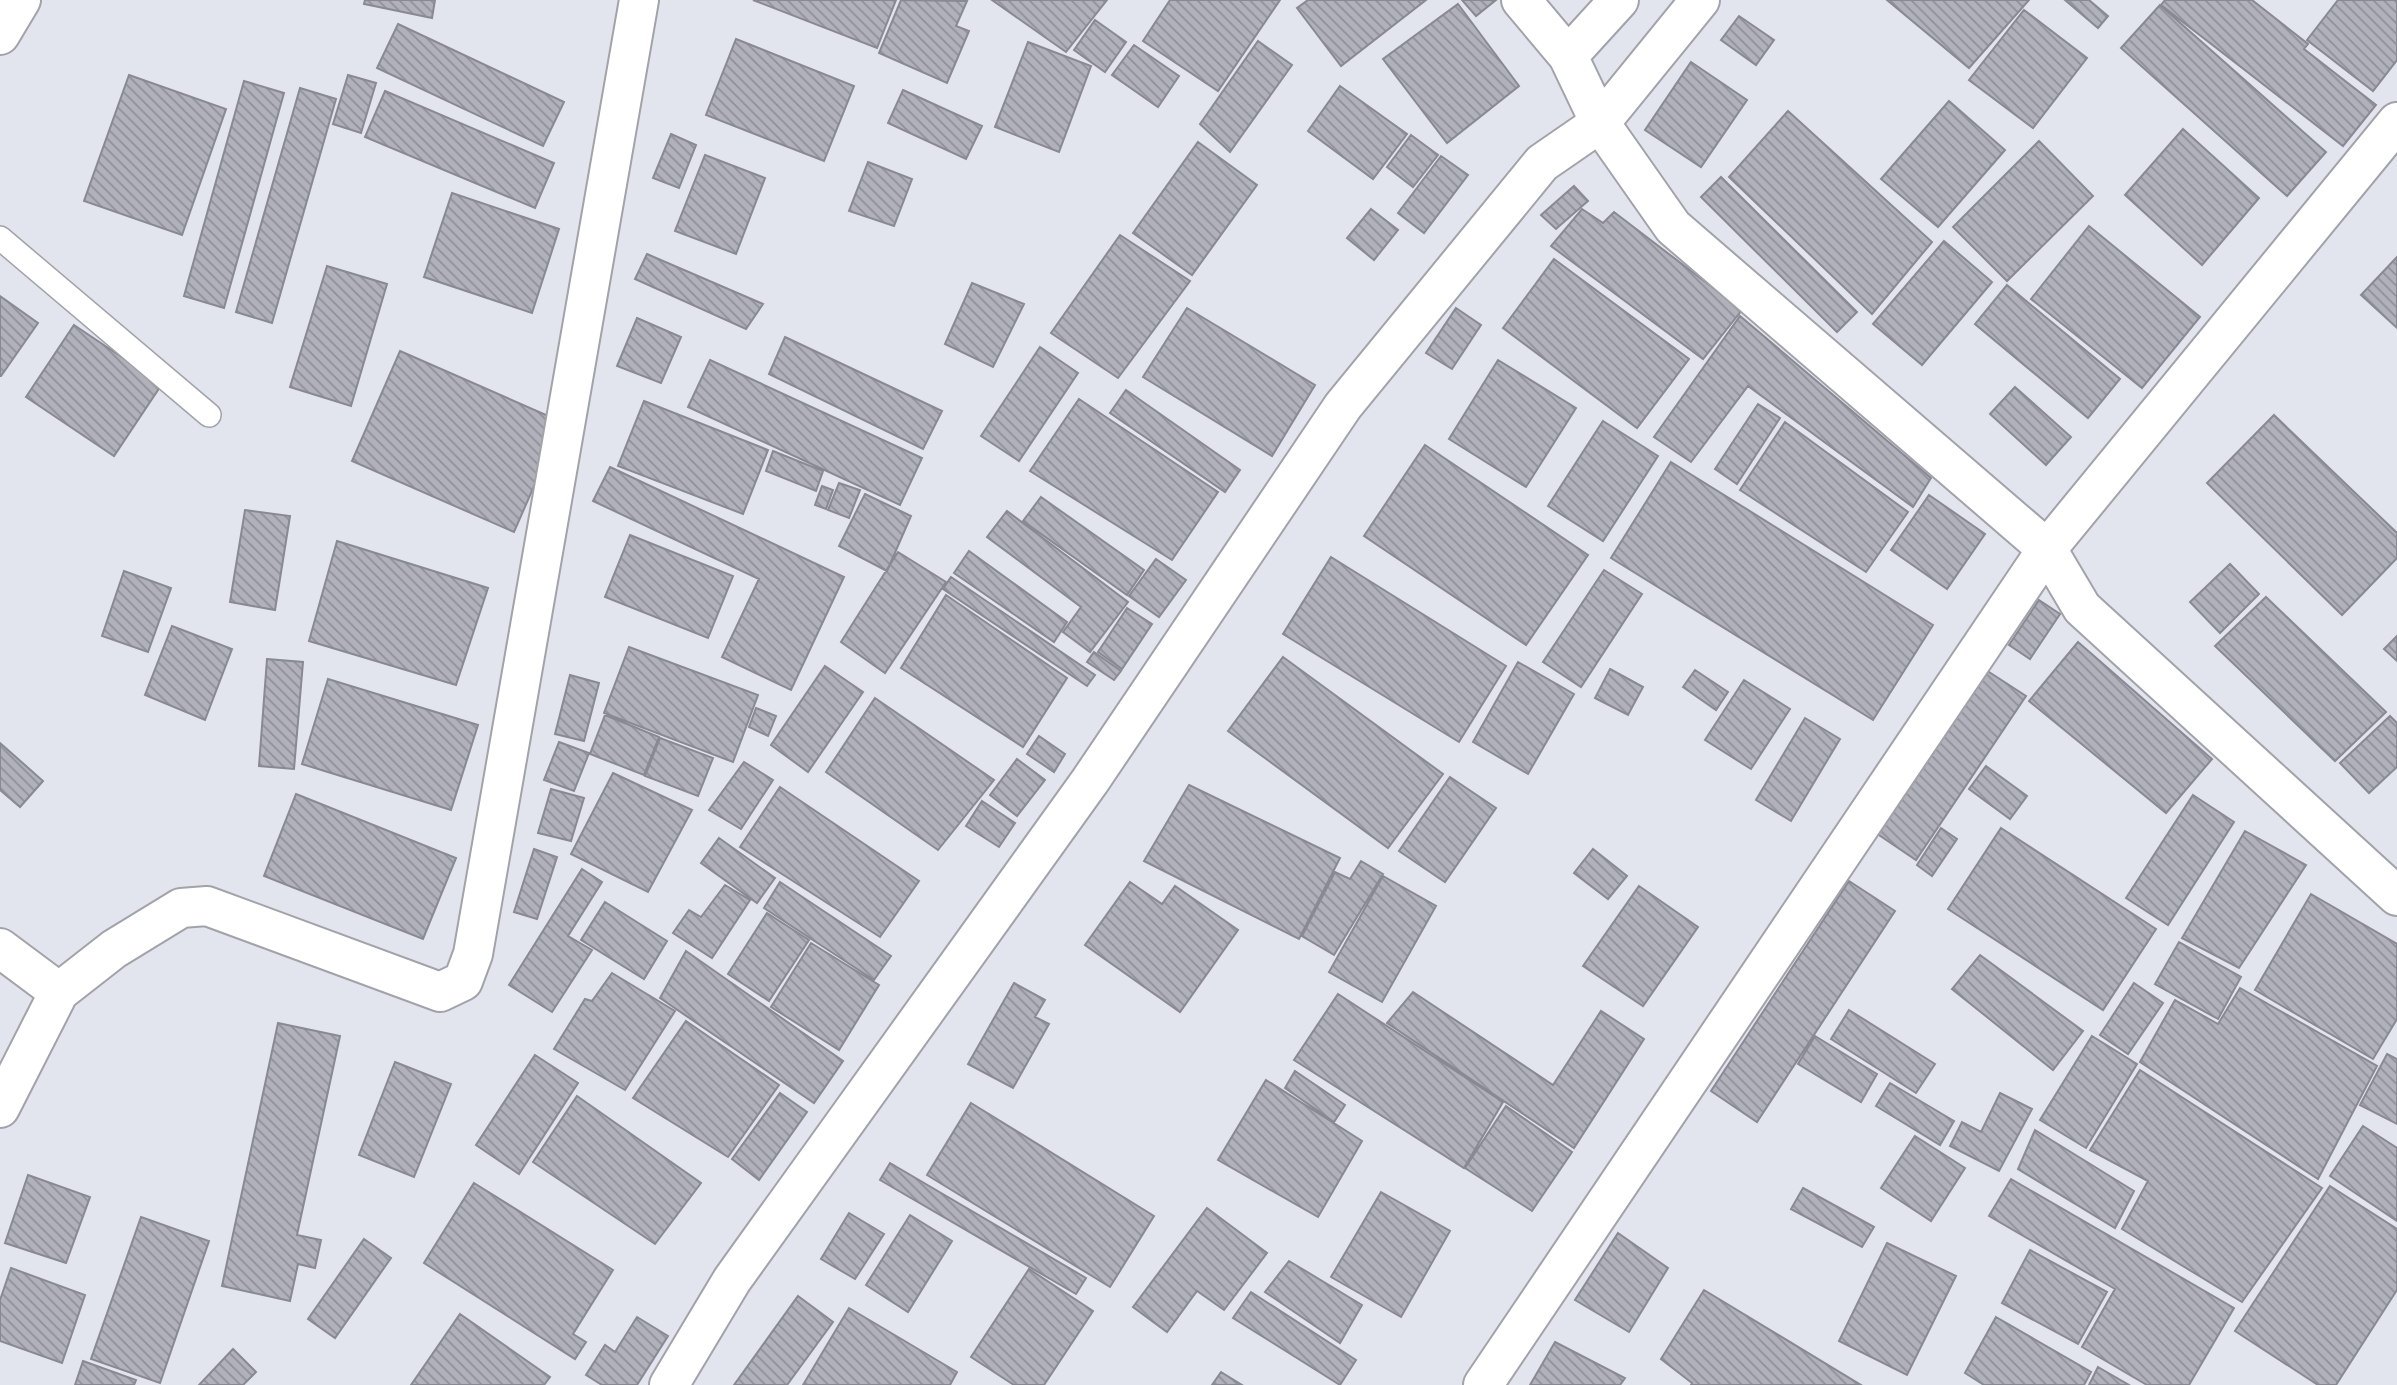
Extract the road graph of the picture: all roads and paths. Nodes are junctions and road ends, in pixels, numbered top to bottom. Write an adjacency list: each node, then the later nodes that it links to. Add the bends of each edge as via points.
1 (21, 0): 6 (street)
2 (639, 0): 15 (street, via 473,954 463,981 439,992 207,906 181,908 114,949)
3 (1521, 0): 7 (street)
4 (1619, 0): 7 (street)
5 (1700, 0): 8 (street)
6 (0, 35)
7 (1568, 56): 8 (street)
8 (1600, 122): 12 (street, via 1673,227); 17 (street, via 1542,163 1343,406 1090,781 732,1280)
9 (2397, 122): 12 (street)
10 (0, 238): 11 (lane)
11 (209, 415)
12 (2047, 550): 13 (street, via 2082,608); 18 (street)
13 (2397, 897)
14 (0, 948): 15 (street)
15 (59, 992): 16 (street)
16 (0, 1108)
17 (669, 1385)
18 (1483, 1385)

